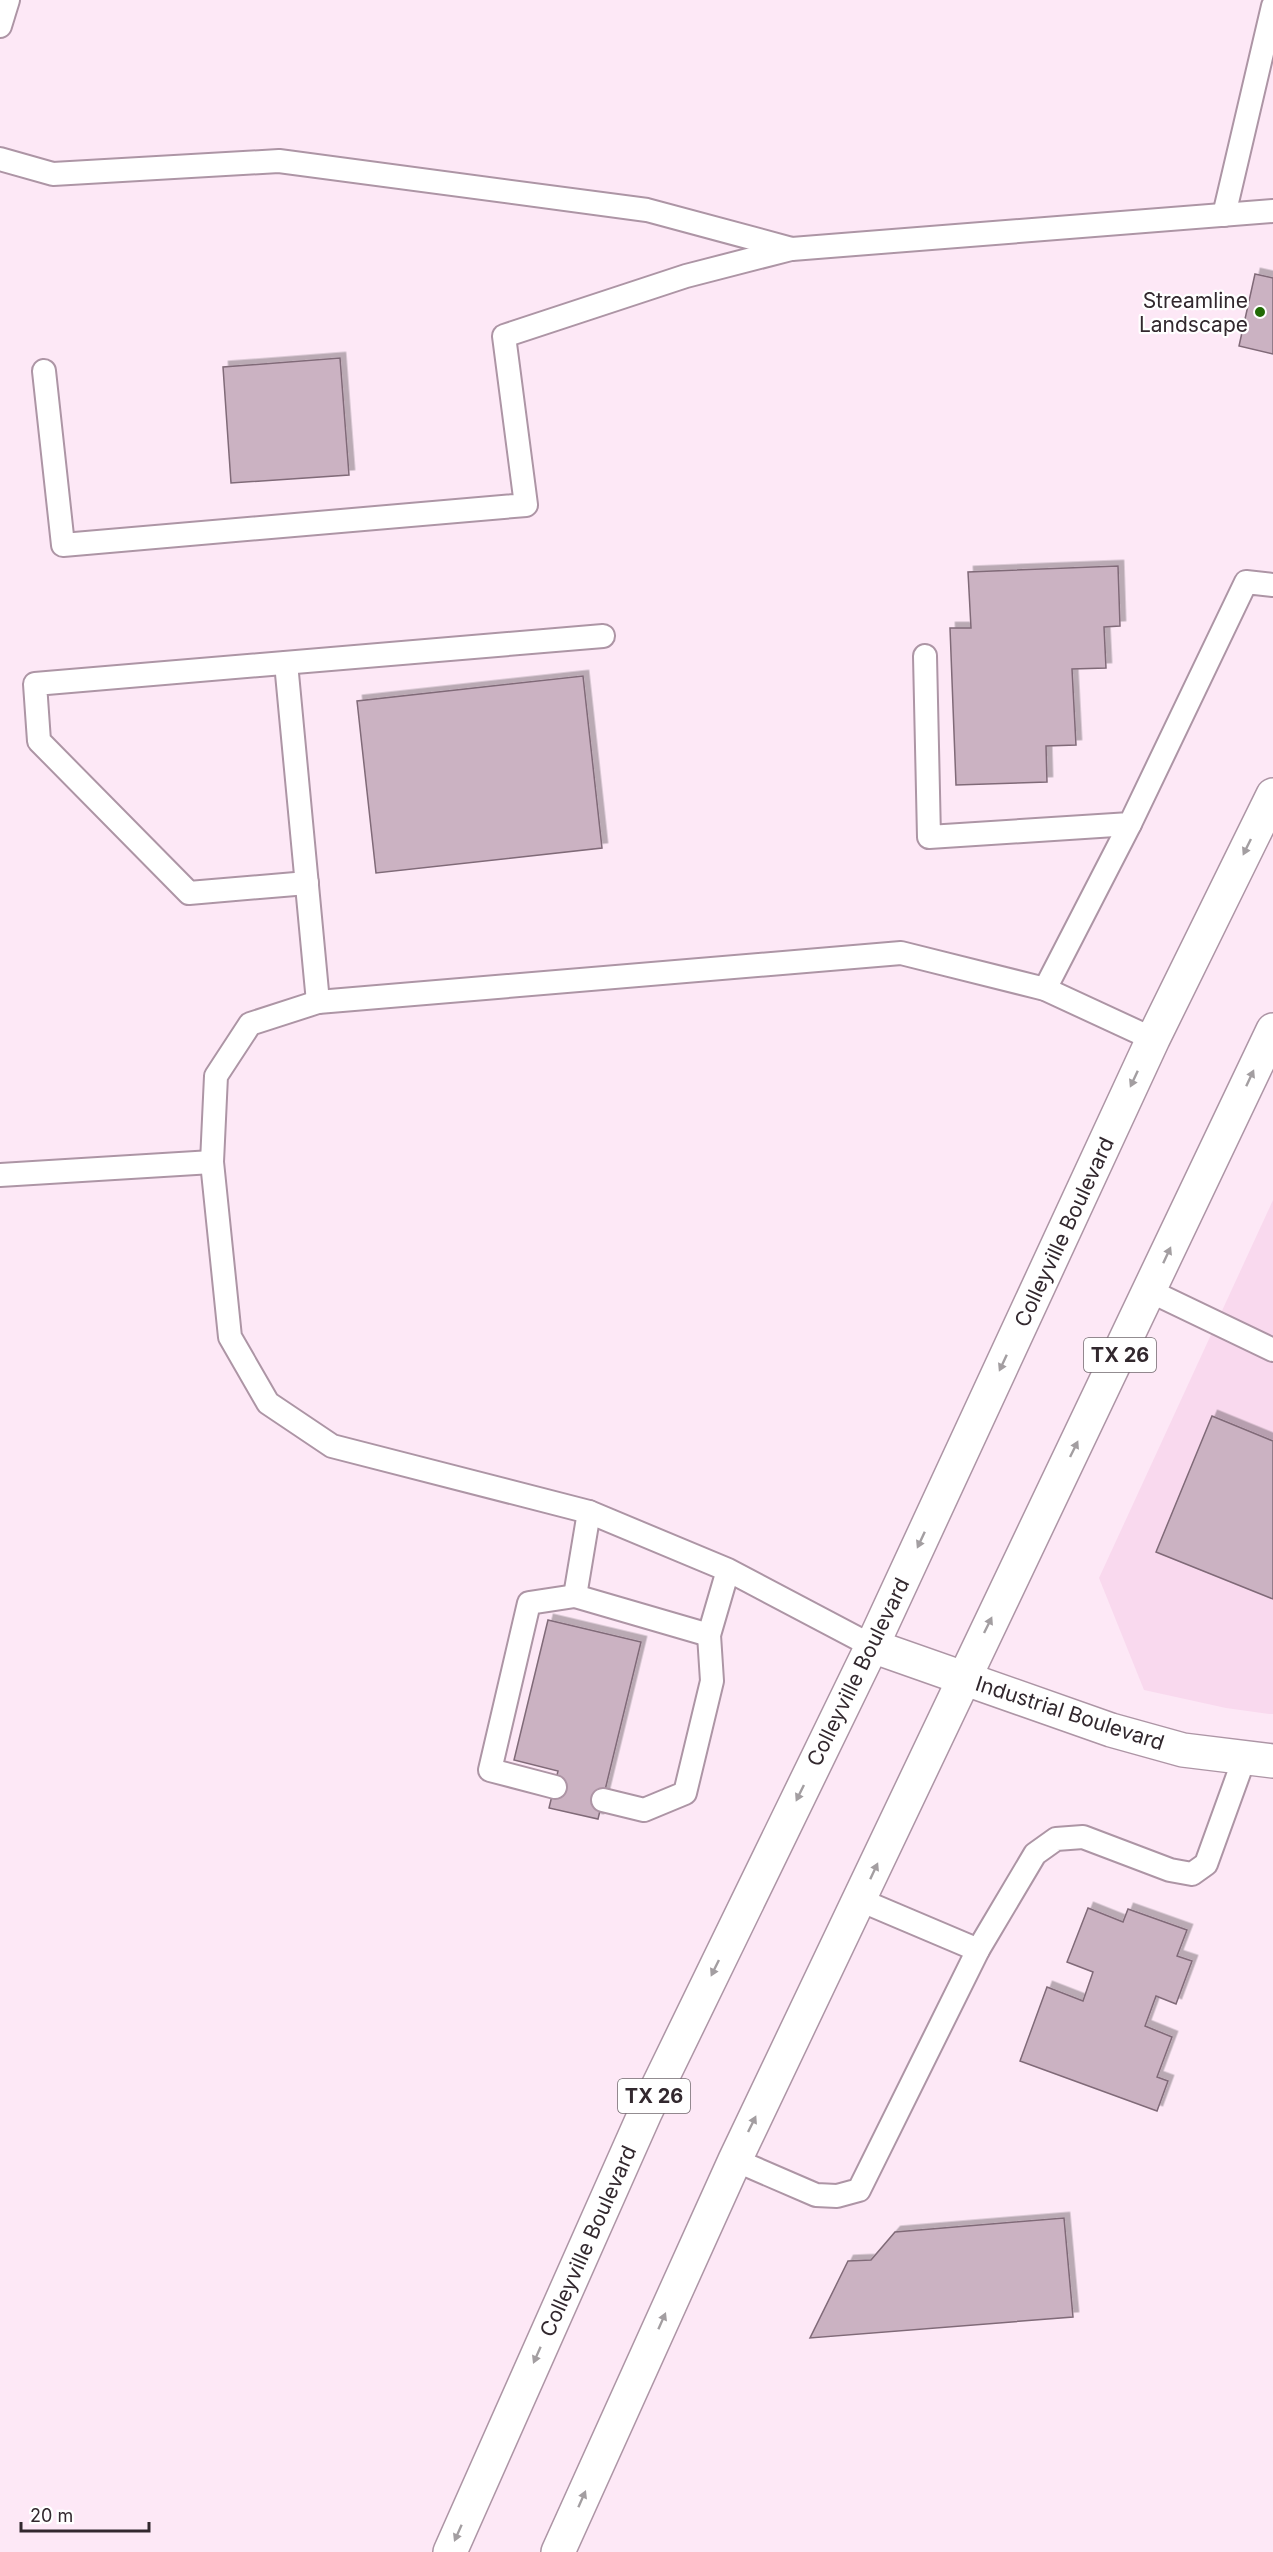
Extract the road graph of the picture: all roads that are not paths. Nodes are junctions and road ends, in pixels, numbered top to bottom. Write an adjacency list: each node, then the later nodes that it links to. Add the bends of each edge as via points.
1 (8, 0): 3 (lane)
2 (1273, 6): 6 (lane)
3 (0, 26)
4 (0, 159): 7 (lane, via 53,174 279,161 646,210)
5 (1273, 211): 6 (lane)
6 (1224, 215): 7 (lane)
7 (792, 249): 8 (lane, via 686,276 504,336 526,505 63,545)
8 (44, 371)
9 (1273, 585): 14 (lane, via 1246,582)
10 (603, 636): 12 (lane)
11 (925, 656): 14 (lane, via 929,837)
12 (286, 663): 15 (lane); 15 (lane, via 35,684 39,741 189,893)
13 (1273, 795): 19 (main road, Colleyville Boulevard / TX 26, one-way to 19)
14 (1130, 824): 16 (lane)
15 (307, 883): 17 (lane)
16 (1046, 989): 17 (lane, via 901,952); 19 (lane)
17 (318, 1002): 20 (lane, via 250,1024 221,1067 216,1076)
18 (1272, 1037): 22 (main road, TX 26, one-way to 18)
19 (1153, 1039): 28 (main road, Colleyville Boulevard / TX 26, one-way to 28)
20 (212, 1162): 21 (lane); 24 (lane, via 230,1336 268,1403 332,1446)
21 (0, 1175)
22 (1150, 1291): 23 (lane); 29 (main road, TX 26, one-way to 22)
23 (1273, 1350)
24 (590, 1512): 25 (lane); 26 (lane)
25 (728, 1570): 27 (lane); 28 (lane)
26 (575, 1596): 27 (lane); 31 (lane, via 529,1604 490,1770)
27 (709, 1635): 32 (lane, via 712,1681 685,1793 644,1810)
28 (872, 1646): 29 (main road, Industrial Boulevard); 36 (main road, Colleyville Boulevard / TX 26, one-way to 36, via 645,2113)
29 (963, 1677): 30 (main road, Industrial Boulevard, via 1121,1733 1183,1750); 33 (main road, TX 26, one-way to 29)
30 (1259, 1760): 34 (lane, via 1206,1864 1192,1874 1170,1870 1083,1837 1056,1839 1035,1854)
31 (555, 1787)
32 (603, 1800)
33 (860, 1900): 34 (lane); 35 (main road, TX 26, one-way to 33)
34 (978, 1950): 35 (lane, via 859,2190 837,2196 816,2195)
35 (735, 2160): 37 (main road, TX 26, one-way to 35)
36 (450, 2552)
37 (558, 2552)

